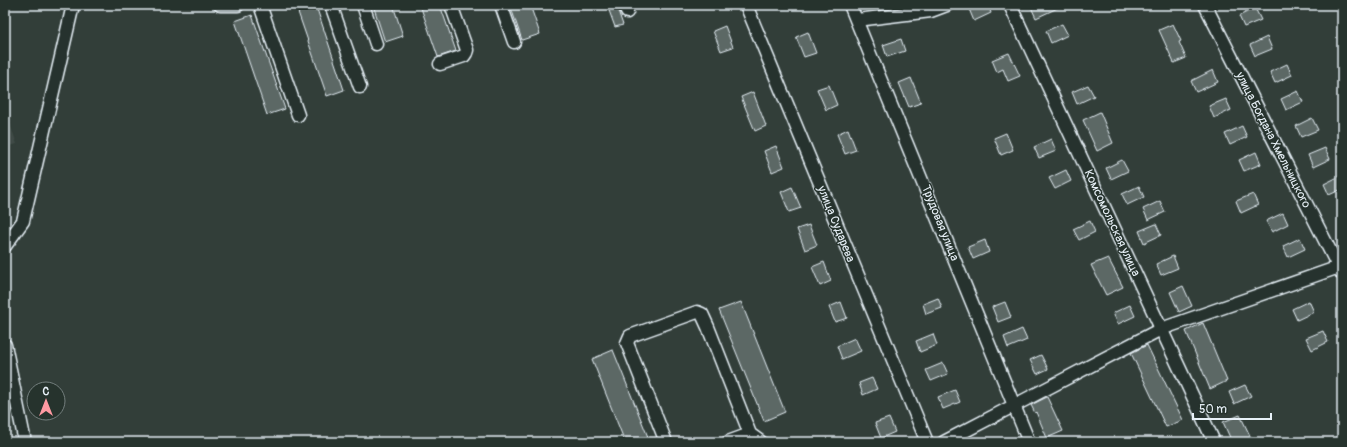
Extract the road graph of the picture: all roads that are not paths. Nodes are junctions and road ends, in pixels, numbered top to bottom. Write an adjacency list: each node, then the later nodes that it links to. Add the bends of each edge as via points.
1 (73, 5): 20 (street, via 23,222)
2 (220, 5): 3 (street)
3 (238, 5)
4 (260, 5): 19 (street)
5 (331, 5): 18 (street)
6 (363, 5): 16 (street)
7 (451, 5): 17 (street, via 467,50 464,56)
8 (501, 5): 15 (street)
9 (746, 5): 30 (street, улица Сударева)
10 (850, 5): 14 (street, Трудовая улица)
11 (947, 5): 14 (street, via 931,11)
12 (1010, 5): 22 (street, Комсомольская улица)
13 (1204, 5): 21 (street, улица Богдана Хмельницкого)
14 (857, 20): 24 (street, Трудовая улица)
15 (514, 42)
16 (376, 44)
17 (440, 64)
18 (360, 87)
19 (298, 115)
20 (5, 246)
21 (1341, 270): 22 (street)
22 (1161, 329): 24 (street); 33 (street, Комсомольская улица)
23 (5, 345): 26 (street)
24 (1014, 406): 31 (street); 32 (street, Трудовая улица)
25 (750, 434): 27 (street, via 708,327 702,314 697,312 630,336 627,343); 28 (street); 29 (street)
26 (25, 442)
27 (666, 442)
28 (728, 442)
29 (761, 442)
30 (927, 442)
31 (944, 442)
32 (1029, 442)
33 (1214, 442)

